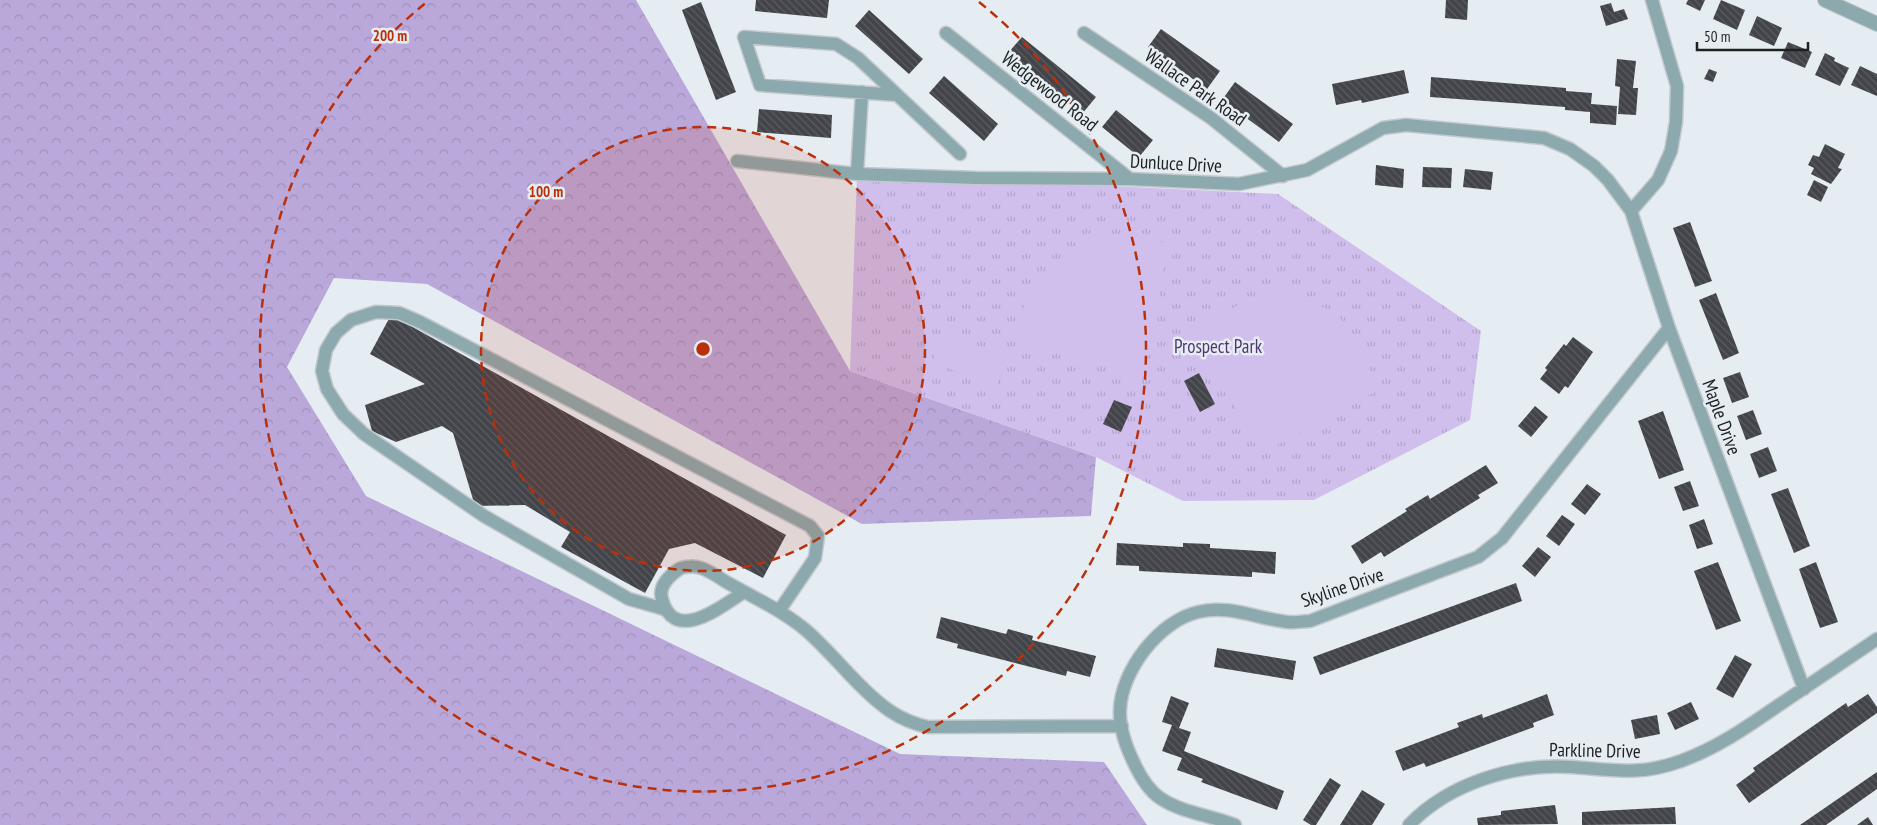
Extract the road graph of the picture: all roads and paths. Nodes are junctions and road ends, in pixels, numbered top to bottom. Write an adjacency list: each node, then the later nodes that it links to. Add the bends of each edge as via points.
1 (1652, 0): 14 (street, via 1678,86 1676,122 1671,152 1658,180)
2 (1825, 0): 3 (street)
3 (1877, 24)
4 (946, 33): 13 (street, Wedgewood Road)
5 (1084, 33): 12 (street, Wallace Park Road, via 1211,118)
6 (862, 92): 7 (street); 7 (street, via 760,85 744,36 836,44 858,58); 11 (street)
7 (897, 95): 8 (street)
8 (960, 154)
9 (737, 161): 11 (street, Dunluce Drive)
10 (1594, 166): 12 (street, Dunluce Drive, via 1570,149 1544,138 1406,125 1383,128 1307,170); 14 (street, Maple Drive)
11 (857, 174): 13 (street, Dunluce Drive)
12 (1283, 176): 13 (street, Dunluce Drive, via 1239,184)
13 (1130, 179)
14 (1631, 211): 15 (street, Maple Drive)
15 (1669, 328): 20 (street, Maple Drive); 21 (street, Skyline Drive, via 1502,538 1478,557 1310,621 1289,622 1226,609 1198,612 1169,624 1128,673 1120,710)
16 (744, 592): 17 (street, via 689,622 674,618); 17 (street, via 701,568 682,568 666,579 661,596); 18 (street)
17 (664, 609): 18 (street, via 629,599 484,516 364,434 343,414 327,389 322,371 326,350 336,333 351,320 376,312 399,313 810,526 818,536 815,558)
18 (779, 611): 21 (street, via 808,632 889,710 908,722 928,727)
19 (1877, 639): 20 (street, Parkline Drive)
20 (1804, 688): 23 (street, Parkline Drive, via 1721,744 1680,761 1649,770 1618,772 1571,767 1529,768 1484,778 1444,796)
21 (1122, 726): 22 (street, Skyline Drive, via 1124,743 1139,774 1159,797 1190,812)
22 (1235, 825)
23 (1409, 825)

